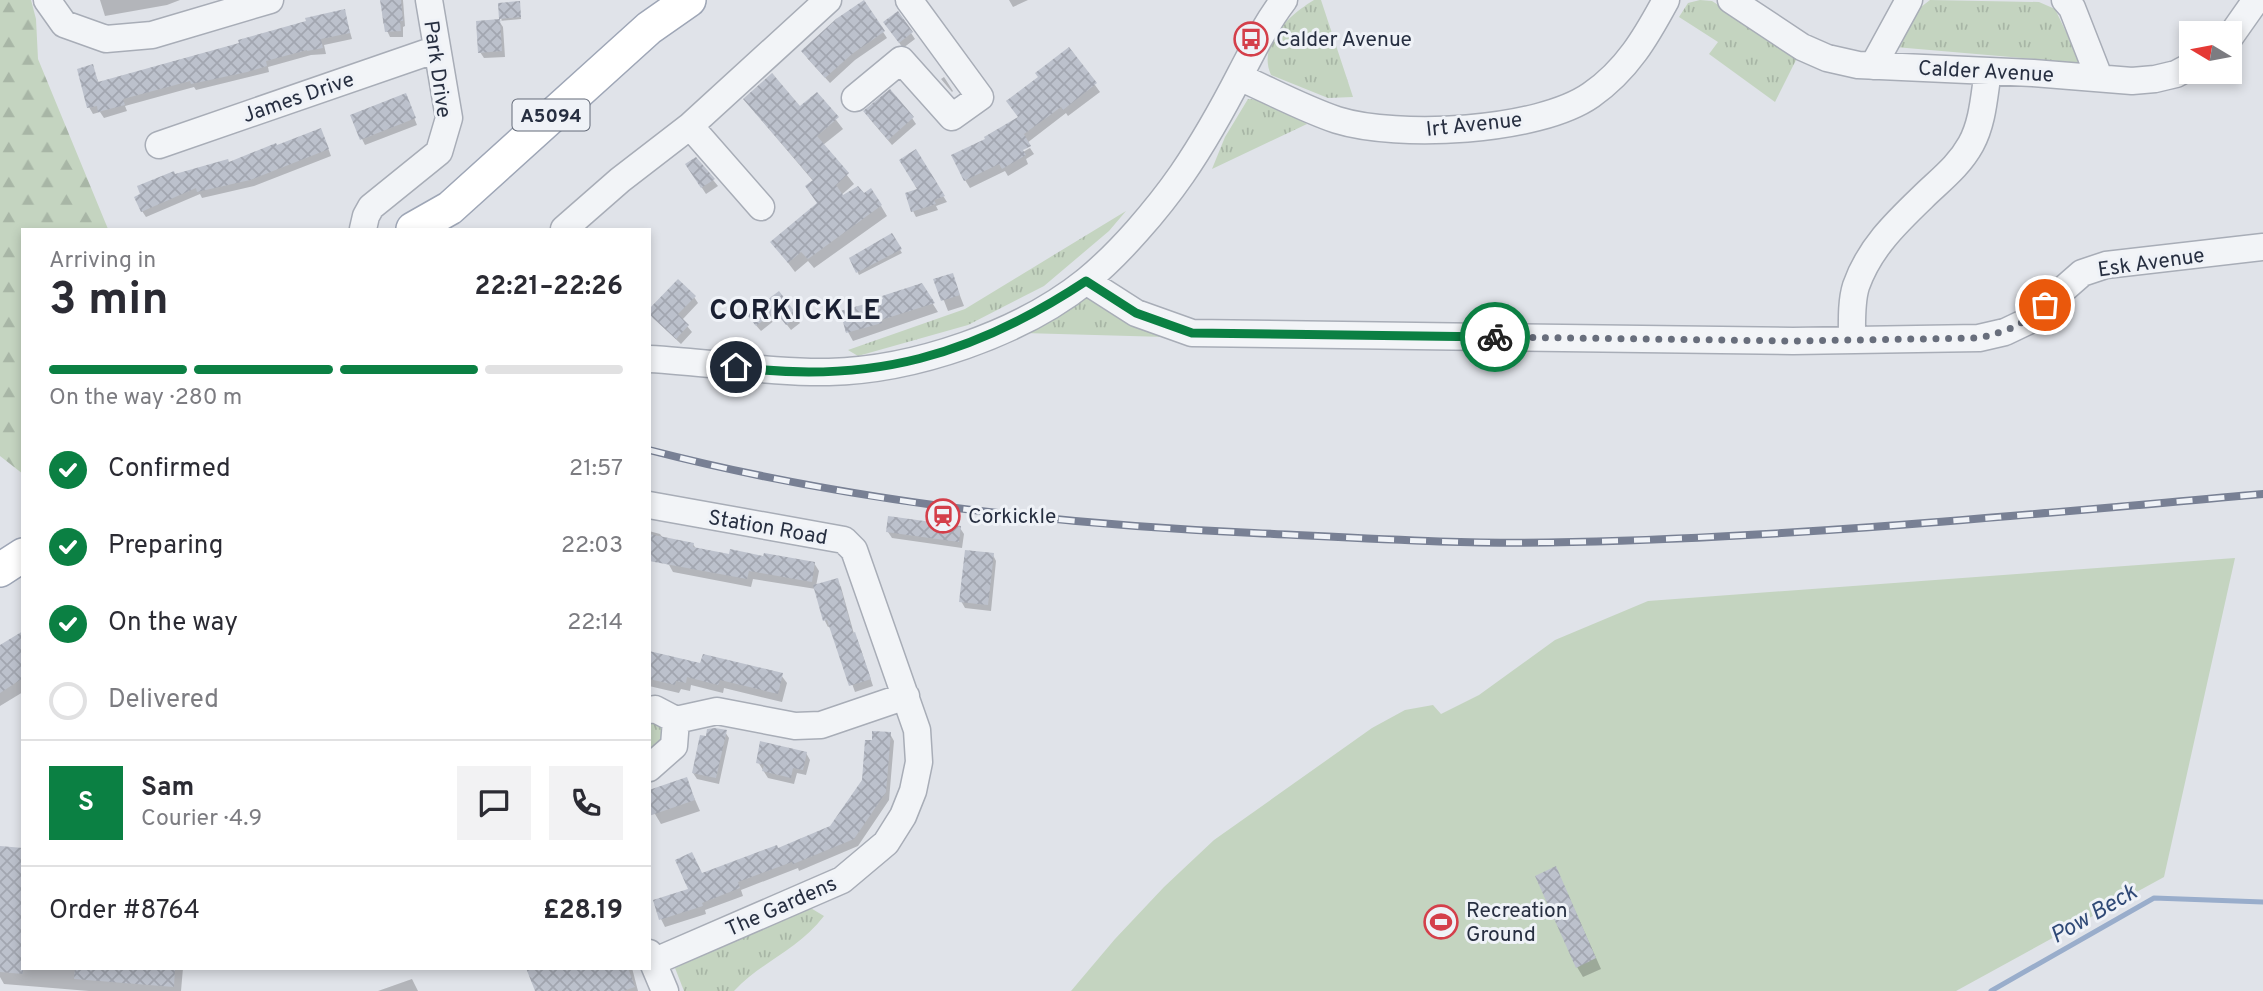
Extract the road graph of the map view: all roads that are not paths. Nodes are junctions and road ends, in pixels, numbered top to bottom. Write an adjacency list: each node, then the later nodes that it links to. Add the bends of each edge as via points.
1 (47, 0): 2 (street, via 64,24 106,39 152,35)
2 (270, 0)
3 (429, 0): 14 (street, Park Drive)
4 (689, 0): 25 (main road, A5094, via 649,28 450,208)
5 (828, 0): 21 (street)
6 (909, 0): 20 (street, via 979,96 952,117 901,60)
7 (1284, 0): 18 (street)
8 (1666, 0): 18 (street, Irt Avenue, via 1622,69 1590,96 1545,116 1501,125 1413,130 1338,120)
9 (1731, 0): 15 (street, Calder Avenue, via 1802,47 1827,58)
10 (1909, 0): 15 (street)
11 (2065, 0): 19 (street)
12 (2256, 0): 13 (street)
13 (2241, 21)
14 (436, 49): 22 (street, James Drive); 24 (street, Park Drive, via 449,118 439,152 371,207)
15 (1873, 66): 16 (street, Calder Avenue)
16 (1987, 71): 19 (street, Calder Avenue); 29 (street, via 1979,125 1959,163 1877,244 1856,287)
17 (2179, 72): 19 (street, Calder Avenue, via 2155,79)
18 (1239, 77): 28 (street, via 1180,177)
19 (2099, 77)
20 (855, 98)
21 (690, 126): 23 (street); 26 (street)
22 (159, 145)
23 (761, 207)
24 (363, 228)
25 (415, 228)
26 (565, 228)
27 (2263, 247): 29 (street, Esk Avenue, via 2106,265 2082,273 2026,322 1979,338)
28 (1086, 281): 29 (street, Esk Avenue, via 1136,313 1192,333); 30 (street, via 1002,329 927,359 831,372)
29 (1852, 339)
30 (651, 359)
31 (651, 505): 34 (street, Station Road, via 844,540 854,550)
32 (21, 556): 33 (main road)
33 (0, 570)
34 (906, 696): 36 (street, via 821,724 795,726 717,711); 38 (street, The Gardens, via 917,730 919,762 914,791 886,843 831,886)
35 (651, 710): 36 (street)
36 (676, 720): 37 (street, via 674,746)
37 (651, 766)
38 (651, 958): 39 (street)
39 (665, 991)

